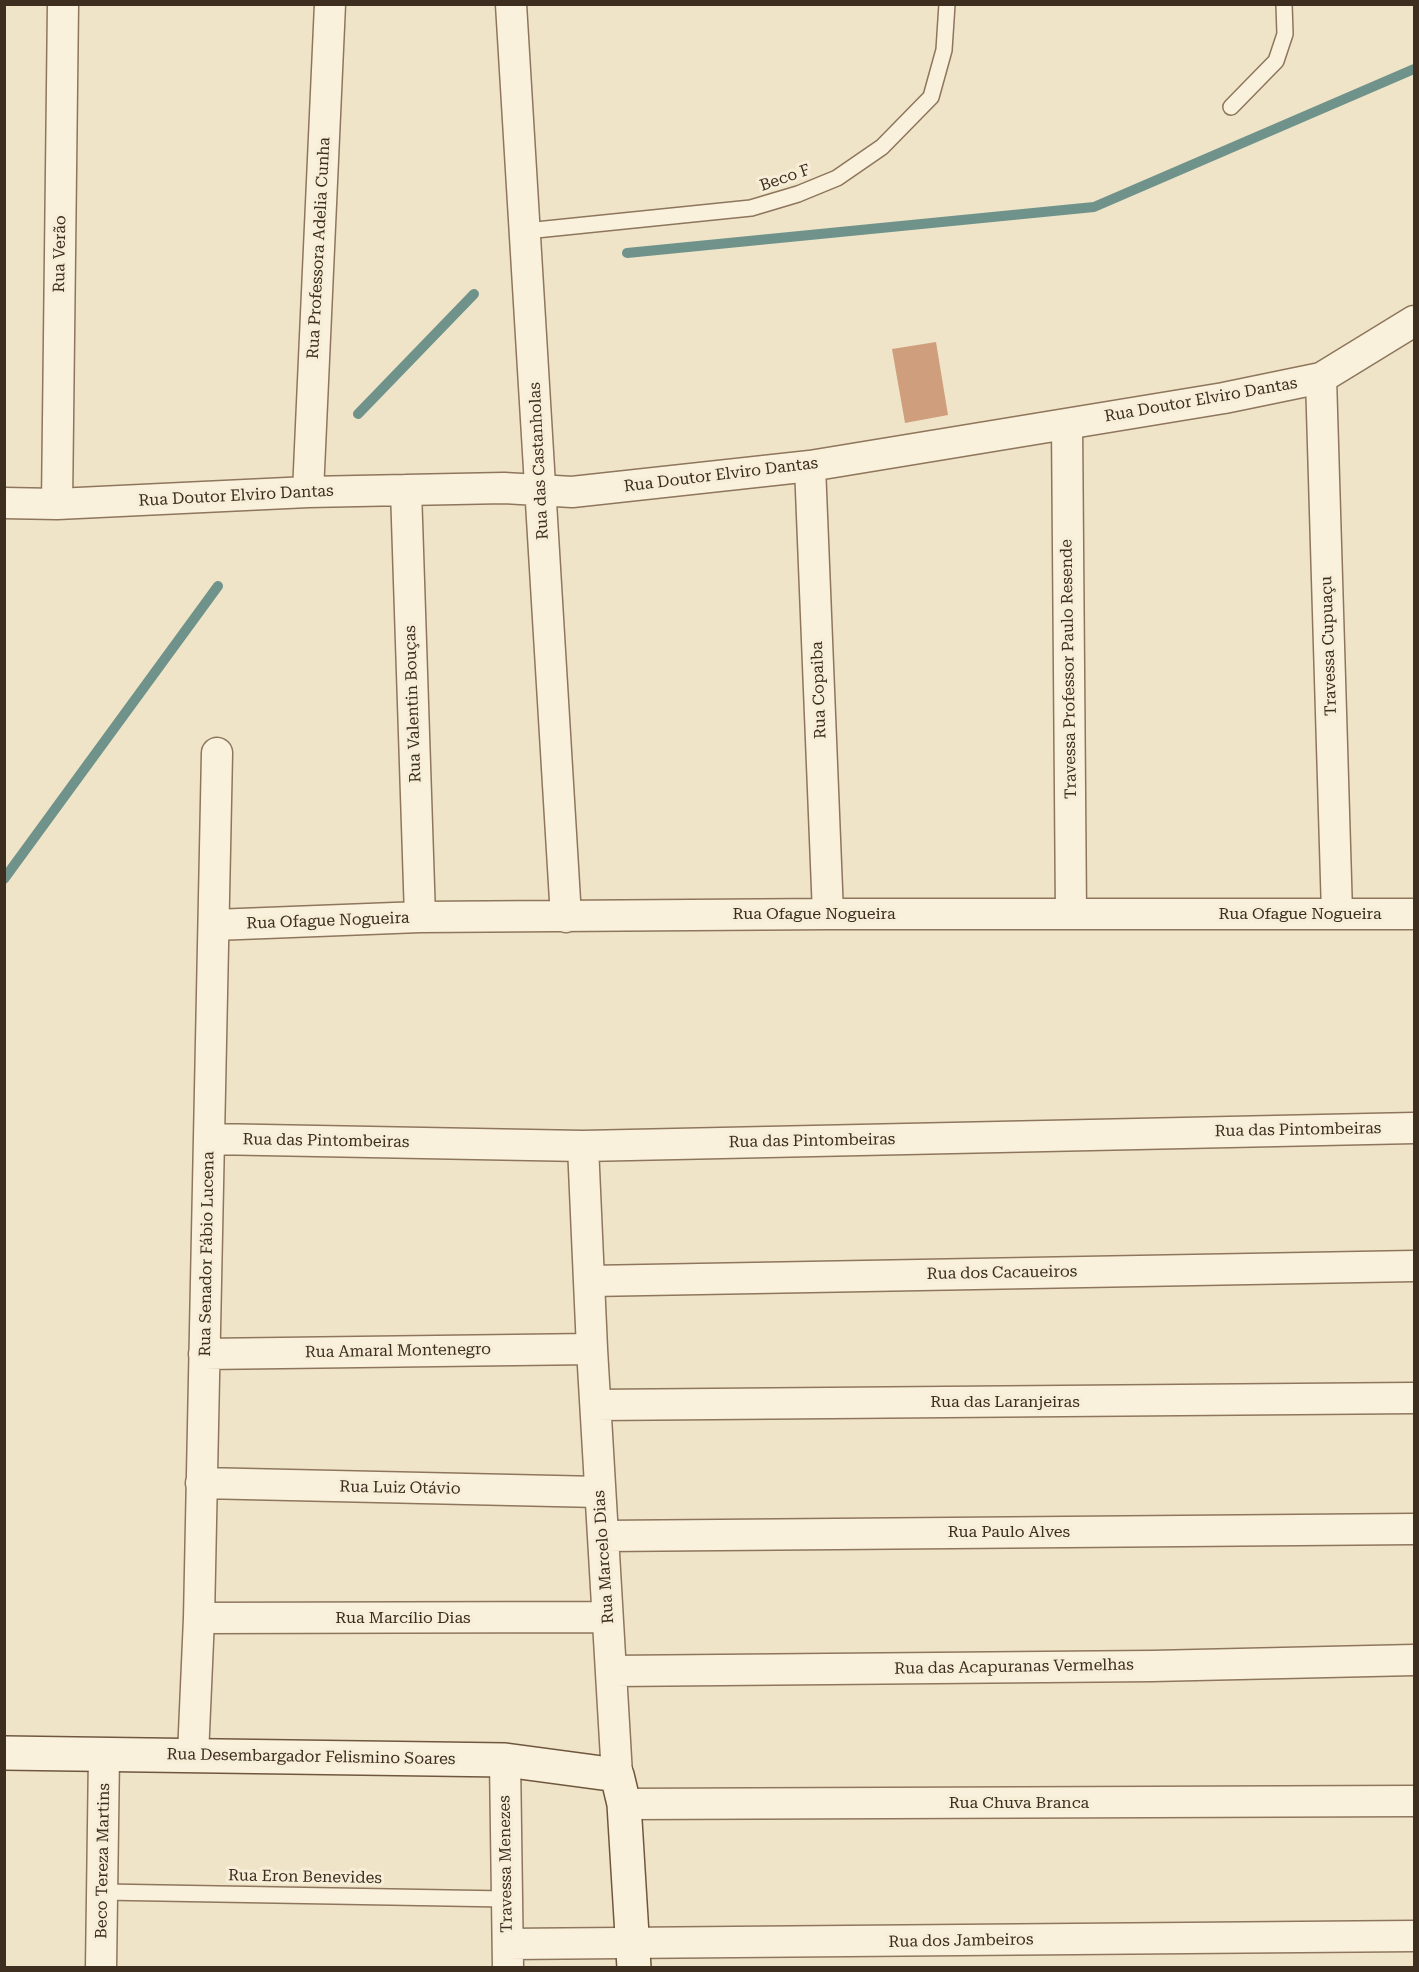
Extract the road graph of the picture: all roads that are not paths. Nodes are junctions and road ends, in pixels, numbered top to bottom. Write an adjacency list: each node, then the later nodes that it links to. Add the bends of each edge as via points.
1 (63, 4): 16 (street, Rua Verão)
2 (330, 4): 13 (street, Rua Professora Adelia Cunha)
3 (511, 4): 7 (street, Rua das Castanholas)
4 (947, 4): 7 (lane, Beco F, via 944,50 932,97 882,147 837,178 751,208)
5 (1284, 4): 6 (lane, via 1285,34 1276,61)
6 (1231, 107)
7 (526, 231): 14 (street, Rua das Castanholas)
8 (1414, 321): 9 (street, Rua Doutor Elviro Dantas)
9 (1322, 378): 10 (street, Rua Doutor Elviro Dantas, via 1224,399); 18 (street, Travessa Cupuaçu)
10 (1067, 424): 11 (street, Rua Doutor Elviro Dantas); 20 (street, Travessa Professor Paulo Resende)
11 (810, 466): 14 (street, Rua Doutor Elviro Dantas, via 572,492); 19 (street, Rua Copaiba)
12 (406, 490): 13 (street, Rua Doutor Elviro Dantas); 14 (street, Rua Doutor Elviro Dantas, via 504,488); 22 (street, Rua Valentin Bouças)
13 (308, 492): 16 (street, Rua Doutor Elviro Dantas)
14 (540, 492): 23 (street, Rua das Castanholas)
15 (4, 503): 16 (street, Rua Doutor Elviro Dantas)
16 (57, 504)
17 (217, 753): 24 (street, Rua Senador Fábio Lucena)
18 (1337, 913): 20 (street, Rua Ofague Nogueira); 21 (street, Rua Ofague Nogueira)
19 (828, 914): 20 (street, Rua Ofague Nogueira); 23 (street, Rua Ofague Nogueira)
20 (1071, 914)
21 (1414, 914)
22 (420, 917): 23 (street, Rua Ofague Nogueira); 24 (street, Rua Ofague Nogueira)
23 (566, 917)
24 (214, 925): 26 (street, Rua Senador Fábio Lucena)
25 (1414, 1128): 27 (street, Rua das Pintombeiras)
26 (210, 1139): 27 (street, Rua das Pintombeiras); 31 (street, Rua Senador Fábio Lucena)
27 (583, 1146): 29 (street, Rua Marcelo Dias)
28 (1414, 1266): 29 (street, Rua dos Cacaueiros)
29 (590, 1281): 30 (street, Rua Marcelo Dias)
30 (592, 1349): 31 (street, Rua Amaral Montenegro); 33 (street, Rua Marcelo Dias)
31 (204, 1354): 34 (street, Rua Senador Fábio Lucena)
32 (1414, 1398): 33 (street, Rua das Laranjeiras)
33 (596, 1405): 35 (street, Rua Marcelo Dias)
34 (201, 1483): 35 (street, Rua Luiz Otávio); 39 (street, Rua Senador Fábio Lucena)
35 (599, 1492): 37 (street, Rua Marcelo Dias)
36 (1414, 1529): 37 (street, Rua Paulo Alves)
37 (604, 1536): 38 (street, Rua Marcelo Dias)
38 (607, 1617): 39 (street, Rua Marcílio Dias); 41 (street, Rua Marcelo Dias)
39 (199, 1618): 44 (street, Rua Senador Fábio Lucena)
40 (1414, 1660): 41 (street, Rua das Acapuranas Vermelhas)
41 (613, 1671): 46 (street, Rua Marcelo Dias)
42 (4, 1753): 43 (street, Rua Desembargador Felismino Soares)
43 (104, 1755): 44 (street, Rua Desembargador Felismino Soares); 48 (street, Beco Tereza Martins)
44 (193, 1755): 45 (street, Rua Desembargador Felismino Soares)
45 (505, 1760): 46 (street, Rua Desembargador Felismino Soares); 49 (street, Travessa Menezes)
46 (621, 1790): 47 (street, Rua Chuva Branca); 52 (street, Rua Marcelo Dias)
47 (1414, 1801)
48 (104, 1892): 49 (lane, Rua Eron Benevides); 53 (street, Beco Tereza Martins)
49 (506, 1899): 51 (street, Travessa Menezes)
50 (1414, 1936): 52 (street, Rua dos Jambeiros)
51 (508, 1956): 52 (street, Rua dos Jambeiros)
52 (633, 1956)
53 (101, 1968)

